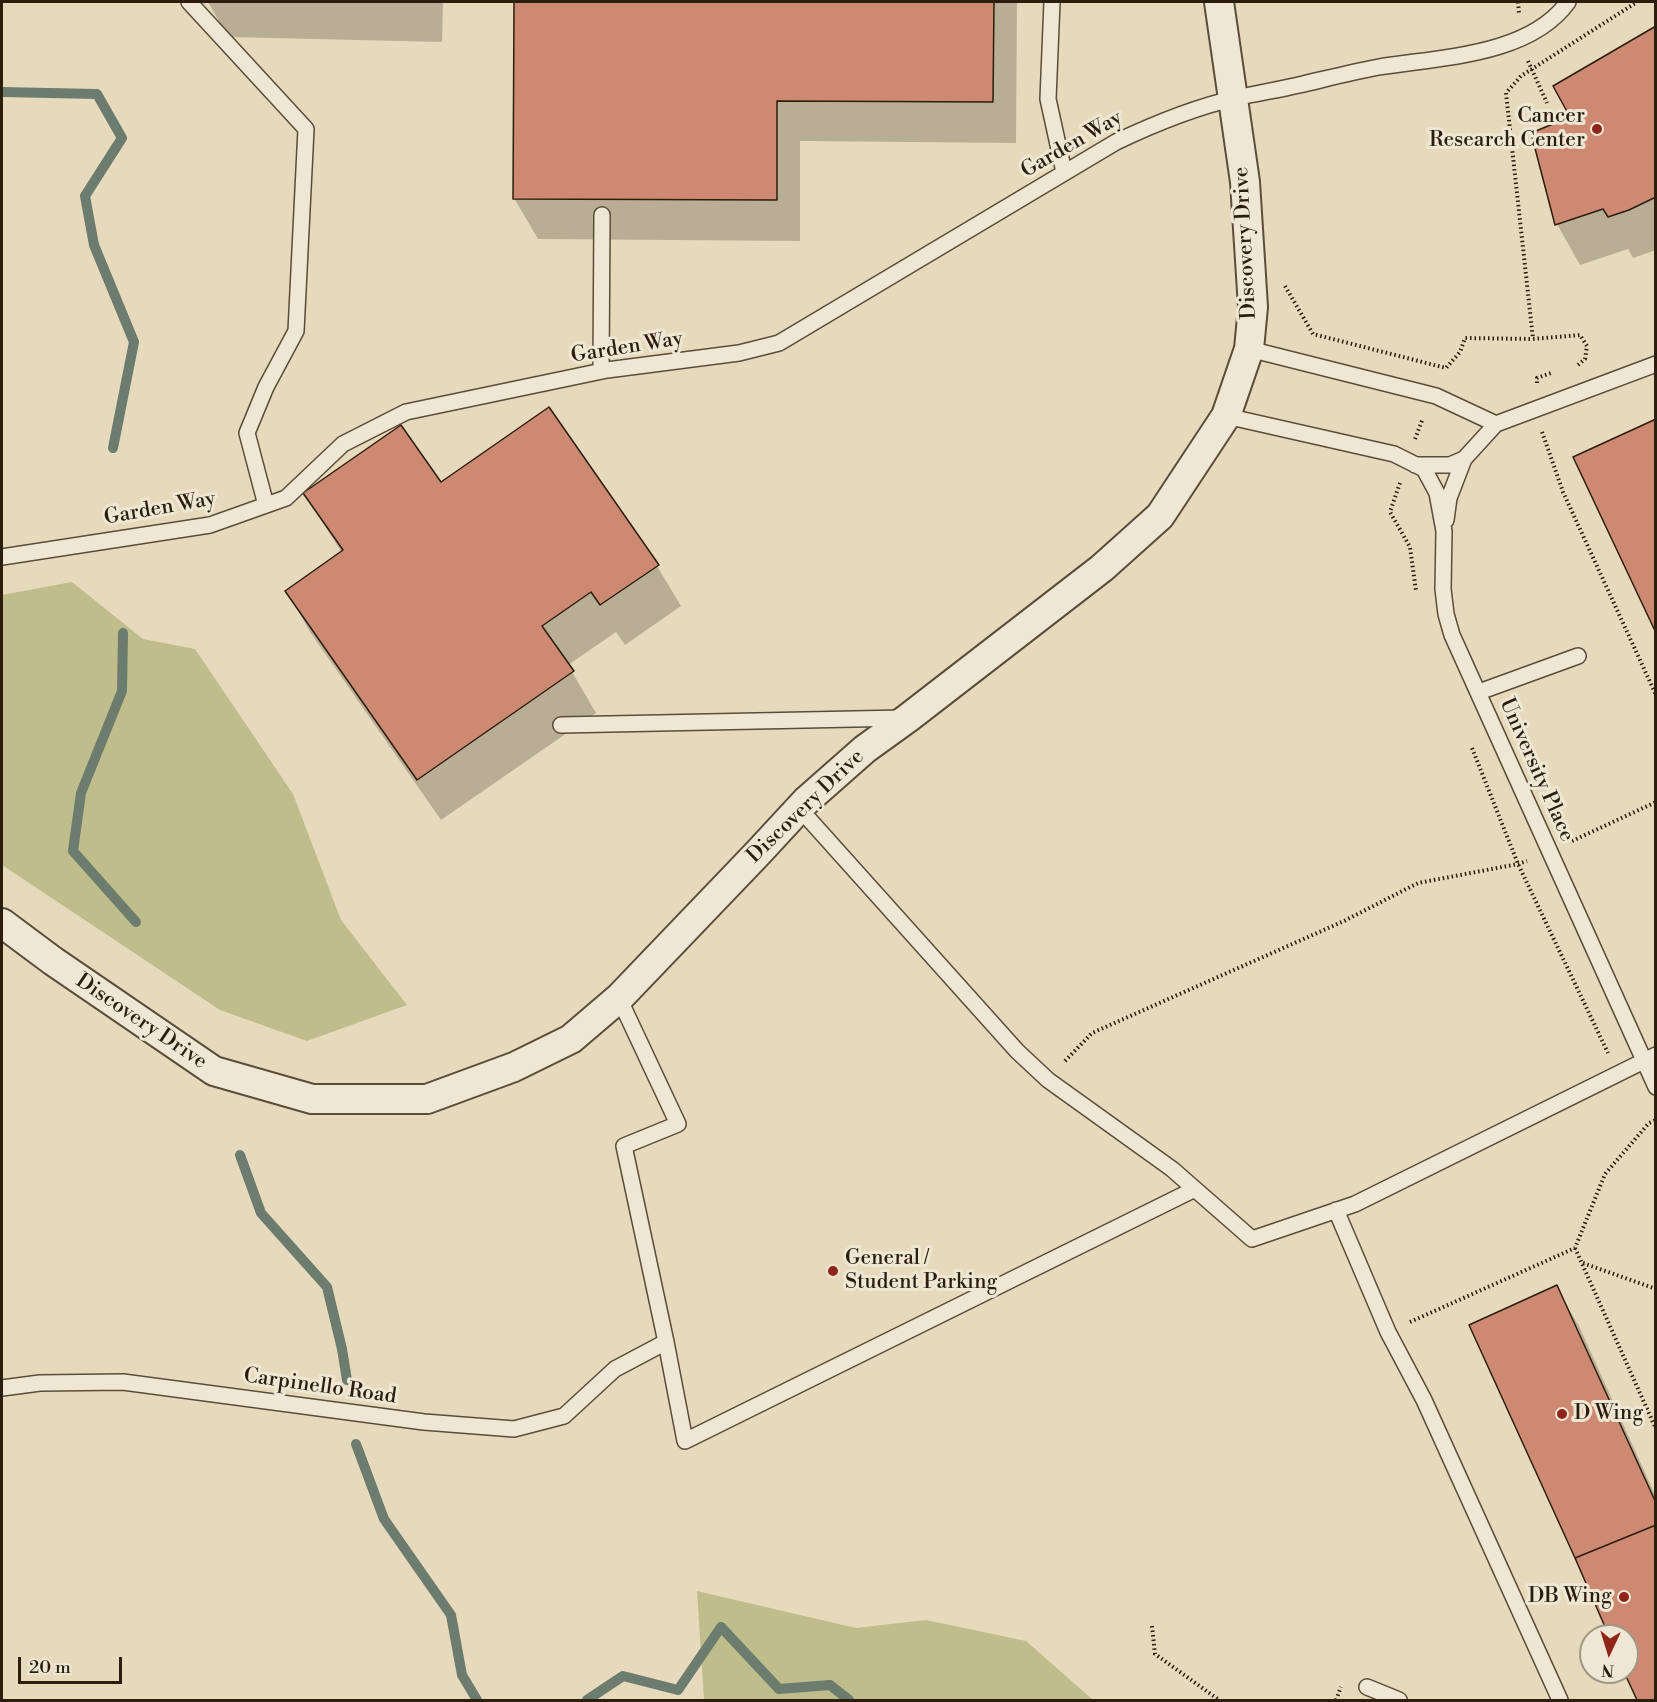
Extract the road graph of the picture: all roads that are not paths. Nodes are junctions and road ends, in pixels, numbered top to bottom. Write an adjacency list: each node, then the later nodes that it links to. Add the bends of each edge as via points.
1 (189, 2): 15 (lane, via 306,129 296,331 247,433)
2 (1052, 2): 6 (lane, via 1048,99)
3 (1219, 2): 5 (street, Discovery Drive)
4 (1568, 2): 5 (lane, Garden Way, via 1561,12 1528,34 1492,49 1377,68)
5 (1233, 99): 6 (lane, Garden Way, via 1156,123); 8 (street, Discovery Drive, via 1245,182 1253,306)
6 (1064, 172): 10 (lane, Garden Way, via 779,343 739,353)
7 (602, 214): 10 (lane)
8 (1249, 349): 11 (street, Discovery Drive); 12 (lane, via 1436,396)
9 (1656, 364): 12 (lane)
10 (601, 371): 15 (lane, Garden Way, via 406,412 343,444 286,498)
11 (1226, 416): 14 (lane, University Place, via 1394,454); 20 (street, Discovery Drive, via 1160,516 1102,568)
12 (1496, 424): 13 (lane)
13 (1464, 459): 14 (lane, University Place, via 1450,465); 16 (lane, via 1449,498)
14 (1415, 465): 16 (lane, University Place, via 1424,469 1437,492)
15 (266, 505): 17 (lane, Garden Way, via 210,525)
16 (1444, 531): 19 (lane, University Place, via 1446,614)
17 (2, 557)
18 (1578, 656): 19 (lane)
19 (1479, 692): 25 (lane, University Place)
20 (908, 718): 21 (lane); 22 (street, Discovery Drive, via 865,749)
21 (561, 725)
22 (800, 808): 24 (street, Discovery Drive); 27 (lane, via 1017,1051 1048,1080)
23 (2, 923): 24 (street, Discovery Drive, via 214,1071 312,1099 427,1099 571,1039)
24 (619, 998): 29 (lane, via 678,1124 624,1146)
25 (1650, 1058): 26 (lane, University Place); 28 (lane)
26 (1656, 1087)
27 (1195, 1189): 28 (lane, via 1252,1239); 29 (lane, via 685,1441)
28 (1336, 1210): 33 (lane, via 1388,1332 1424,1400)
29 (666, 1342): 30 (lane, Carpinello Road, via 615,1369 564,1416 513,1429 424,1422 123,1382 40,1383)
30 (2, 1388)
31 (1368, 1687): 32 (lane)
32 (1400, 1701)
33 (1560, 1701)

